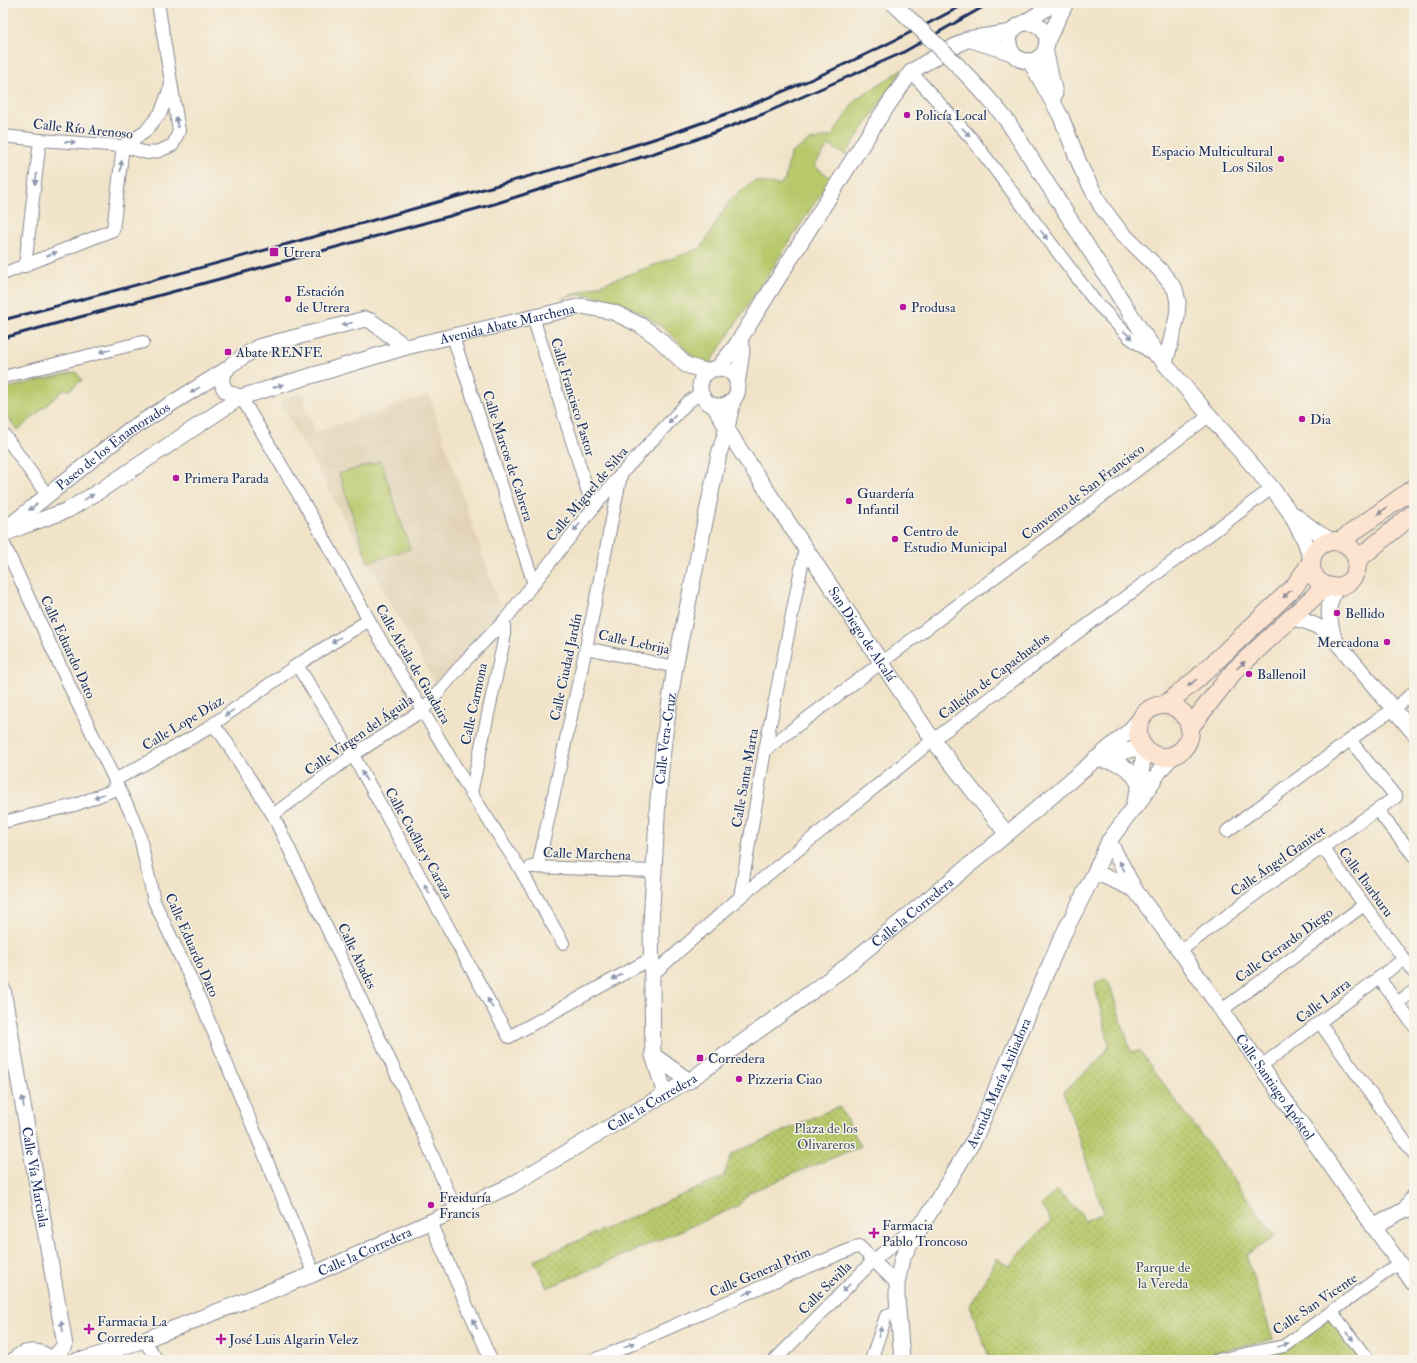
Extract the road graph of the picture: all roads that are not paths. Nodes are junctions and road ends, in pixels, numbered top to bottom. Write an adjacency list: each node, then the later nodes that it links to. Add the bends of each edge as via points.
1 (158, 3): 12 (street)
2 (893, 3): 26 (street, bridge, via 969,76 1008,122 1121,300)
3 (1055, 3): 5 (street)
4 (1066, 3): 8 (street)
5 (1024, 23): 6 (street); 8 (street, via 1037,25 1042,29)
6 (1012, 32): 7 (street); 9 (street, via 1009,42)
7 (968, 39): 9 (street); 11 (street)
8 (1046, 45): 10 (street, via 1039,57); 13 (street, via 1051,81)
9 (1012, 53): 10 (street, via 1020,60)
10 (1030, 61): 13 (street)
11 (911, 72): 22 (street, via 877,121); 26 (street, one-way to 26, via 972,138 1094,300 1130,337)
12 (171, 84): 16 (street, via 160,112 145,132); 16 (street, Calle Río Arenoso, one-way to 12, via 148,153 173,145 178,131)
13 (1061, 117): 26 (street, via 1082,170 1101,206 1119,230 1160,270 1175,289 1178,302 1177,317)
14 (3, 136): 15 (street, Calle Río Arenoso)
15 (40, 140): 16 (street, Calle Río Arenoso, one-way to 16); 17 (street, one-way to 17)
16 (123, 146): 17 (street, one-way to 16, via 113,230)
17 (25, 266): 18 (street)
18 (3, 274)
19 (533, 317): 21 (street, Avenida Abate Marchena); 27 (street, Avenida Abate Marchena, via 582,306 613,312 640,325); 43 (street, Calle Francisco Pastor)
20 (382, 330): 24 (street, Paseo de los Enamorados); 25 (street, via 383,346); 28 (street, Paseo de los Enamorados, one-way to 28, via 365,319 258,346)
21 (453, 337): 24 (street, Avenida Abate Marchena); 53 (street, Calle Marcos de Cabrera)
22 (740, 339): 29 (street, via 727,358); 31 (street, via 742,352)
23 (143, 342): 30 (street, one-way to 30)
24 (406, 347): 25 (street, Avenida Abate Marchena)
25 (371, 357): 33 (street, Paseo de los Enamorados, one-way to 25)
26 (1165, 364): 36 (street)
27 (686, 365): 29 (street, Avenida Abate Marchena); 32 (street, Avenida Abate Marchena)
28 (230, 366): 33 (street, via 222,376 223,386 228,393); 42 (street, Paseo de los Enamorados, one-way to 42, via 129,430)
29 (712, 370): 31 (street, via 730,372); 32 (street, via 704,376)
30 (3, 377)
31 (737, 385): 34 (street)
32 (701, 389): 35 (street, via 706,401); 39 (street, Calle Miguel de Silva, one-way to 39)
33 (241, 397): 47 (street, Paseo de los Enamorados, one-way to 33, via 68,510); 56 (street, Calle Alcala de Guadaira, via 316,522)
34 (733, 400): 35 (street, via 725,405); 37 (street)
35 (714, 406): 37 (street, San Diego de Alcalá)
36 (1209, 416): 40 (street); 60 (street, Convento de San Francisco)
37 (727, 428): 50 (street, San Diego de Alcalá); 62 (street, Calle Vera-Cruz, via 719,454)
38 (3, 433): 42 (street)
39 (621, 474): 43 (street, Calle Miguel de Silva); 59 (street, Calle Ciudad Jardín)
40 (1272, 488): 44 (street); 71 (street, Callejón de Capachuelos)
41 (1414, 488): 48 (main road, one-way to 48)
42 (47, 495): 46 (street, Paseo de los Enamorados, one-way to 46)
43 (592, 508): 53 (street, Calle Miguel de Silva, one-way to 53)
44 (1289, 511): 48 (street, via 1317,532); 52 (street, via 1305,541)
45 (1414, 513): 51 (main road)
46 (3, 531)
47 (3, 536)
48 (1336, 541): 51 (main road, via 1350,547); 52 (main road, via 1325,542 1318,547)
49 (3, 542): 78 (street, Calle Eduardo Dato)
50 (805, 548): 60 (street, San Diego de Alcalá); 74 (street, Calle Santa Marta)
51 (1357, 560): 54 (main road, via 1354,576 1346,584)
52 (1311, 561): 54 (main road, via 1316,578 1321,583); 64 (main road, one-way to 64, via 1294,587 1198,678)
53 (534, 584): 57 (street, Calle Miguel de Silva)
54 (1333, 587): 55 (main road, via 1318,593); 58 (street, via 1329,615)
55 (1292, 618): 58 (street, via 1313,623); 69 (main road, one-way to 55, via 1234,671)
56 (370, 620): 61 (street, Calle Lope Díaz, one-way to 61); 66 (street, Calle Alcala de Guadaira)
57 (504, 621): 66 (street, Calle Virgen del Águila); 80 (street, Calle Carmona, via 504,640)
58 (1334, 639): 65 (street)
59 (586, 648): 62 (street, Calle Lebrija); 90 (street, Calle Ciudad Jardín)
60 (882, 663): 71 (street, San Diego de Alcalá); 74 (street, Convento de San Francisco)
61 (297, 665): 68 (street, Calle Lope Díaz, one-way to 68); 75 (street, Calle Cuéllar y Caraza)
62 (675, 667): 92 (street, Calle Vera-Cruz, via 664,740)
63 (1414, 692): 65 (street)
64 (1165, 704): 67 (main road, via 1150,708); 69 (main road, via 1180,710)
65 (1394, 709): 70 (street); 72 (street)
66 (423, 710): 75 (street, Calle Virgen del Águila); 80 (street, Calle Alcala de Guadaira)
67 (1140, 719): 73 (main road, via 1137,731); 77 (street, Calle la Corredera)
68 (212, 724): 78 (street, Calle Lope Díaz); 83 (street, Calle Abades, via 222,735)
69 (1190, 727): 76 (main road, via 1187,744)
70 (1414, 733)
71 (933, 740): 86 (street, San Diego de Alcalá); 95 (street, Callejón de Capachuelos)
72 (1350, 740): 81 (street, Calle Ángel Ganivet, via 1396,797); 85 (street)
73 (1143, 748): 76 (main road, via 1158,757); 77 (street); 79 (street)
74 (765, 750): 95 (street, Calle Santa Marta)
75 (353, 756): 83 (street, Calle Virgen del Águila); 99 (street, Calle Cuéllar y Caraza, one-way to 75, via 509,1037)
76 (1173, 756): 82 (street)
77 (1095, 759): 79 (street, via 1110,760 1125,767 1134,775); 86 (street, Calle la Corredera)
78 (115, 780): 84 (street, Calle Lope Díaz, one-way to 84, via 114,790 74,805); 122 (street, Calle Eduardo Dato, via 138,828 154,901 196,990)
79 (1140, 786): 82 (street)
80 (471, 793): 91 (street, Calle Alcala de Guadaira)
81 (1377, 810): 88 (street, Calle Ángel Ganivet); 89 (street)
82 (1131, 811): 87 (street, Avenida María Axiliadora)
83 (273, 816): 116 (street, Calle Abades, via 405,1092)
84 (3, 822)
85 (1227, 831)
86 (1007, 834): 112 (street, Calle la Corredera, via 843,969)
87 (1109, 841): 93 (street, Avenida María Axiliadora); 94 (street, Calle Santiago Apóstol, one-way to 87)
88 (1323, 848): 96 (street, Calle Ibarburu); 98 (street, Calle Ángel Ganivet, via 1265,887)
89 (1414, 856)
90 (538, 866): 91 (street, Calle Marchena); 92 (street, Calle Marchena)
91 (519, 867): 97 (street, Calle Alcala de Guadaira)
92 (654, 871): 99 (street, Calle Vera-Cruz, via 650,924)
93 (1095, 872): 94 (street, Calle Santiago Apóstol); 117 (street, Avenida María Axiliadora, via 1060,941 975,1138)
94 (1135, 890): 98 (street, Calle Santiago Apóstol)
95 (740, 897): 102 (street)
96 (1364, 905): 100 (street, Calle Ibarburu); 107 (street, Calle Gerardo Diego)
97 (563, 943)
98 (1180, 951): 107 (street, Calle Santiago Apóstol)
99 (652, 958): 102 (street, Calle Vera-Cruz)
100 (1404, 959): 101 (street, Calle Ibarburu); 103 (street, Calle Larra)
101 (1414, 973)
102 (652, 975): 110 (street, Calle Vera-Cruz)
103 (1379, 978): 106 (street); 108 (street, Calle Larra)
104 (3, 990): 131 (street, Calle Vía Marciala, one-way to 104, via 65,1345)
105 (1414, 990): 106 (street)
106 (1397, 1003): 109 (street)
107 (1222, 1010): 111 (street, Calle Santiago Apóstol)
108 (1320, 1022): 111 (street, Calle Larra); 113 (street)
109 (1414, 1026)
110 (653, 1055): 112 (street, Calle Vera-Cruz); 112 (street)
111 (1261, 1066): 119 (street, Calle Santiago Apóstol)
112 (677, 1087): 116 (street, Calle la Corredera, via 510,1186)
113 (1414, 1154)
114 (1414, 1194): 115 (street)
115 (1408, 1209): 119 (street)
116 (456, 1210): 118 (street, Calle la Corredera)
117 (926, 1218): 120 (street); 123 (street, Avenida María Axiliadora, via 902,1258)
118 (430, 1222): 122 (street, Calle la Corredera); 134 (street, one-way to 118)
119 (1373, 1227): 121 (street, Calle Santiago Apóstol)
120 (874, 1260): 123 (street, Calle Sevilla); 129 (street, Calle General Prim, one-way to 120, via 779,1279 859,1246); 136 (street, Calle Sevilla, one-way to 136)
121 (1399, 1263): 124 (street, Calle Santiago Apóstol); 126 (street, Calle San Vicente)
122 (314, 1274): 127 (street, Calle la Corredera)
123 (897, 1284): 125 (street, Avenida María Axiliadora)
124 (1414, 1284)
125 (898, 1310): 137 (street, one-way to 125, via 886,1316); 138 (street, Avenida María Axiliadora)
126 (1332, 1312): 139 (street, Calle San Vicente, one-way to 126, via 1284,1346); 140 (street, one-way to 140)
127 (144, 1340): 132 (street, Calle la Corredera); 133 (street)
128 (3, 1356): 130 (street)
129 (614, 1357): 135 (street, Calle General Prim)
130 (16, 1358): 131 (street, via 31,1351)
131 (52, 1360)
132 (83, 1360)
133 (157, 1360)
134 (491, 1360)
135 (593, 1360)
136 (775, 1360)
137 (870, 1360)
138 (902, 1360)
139 (1218, 1360)
140 (1368, 1360)

